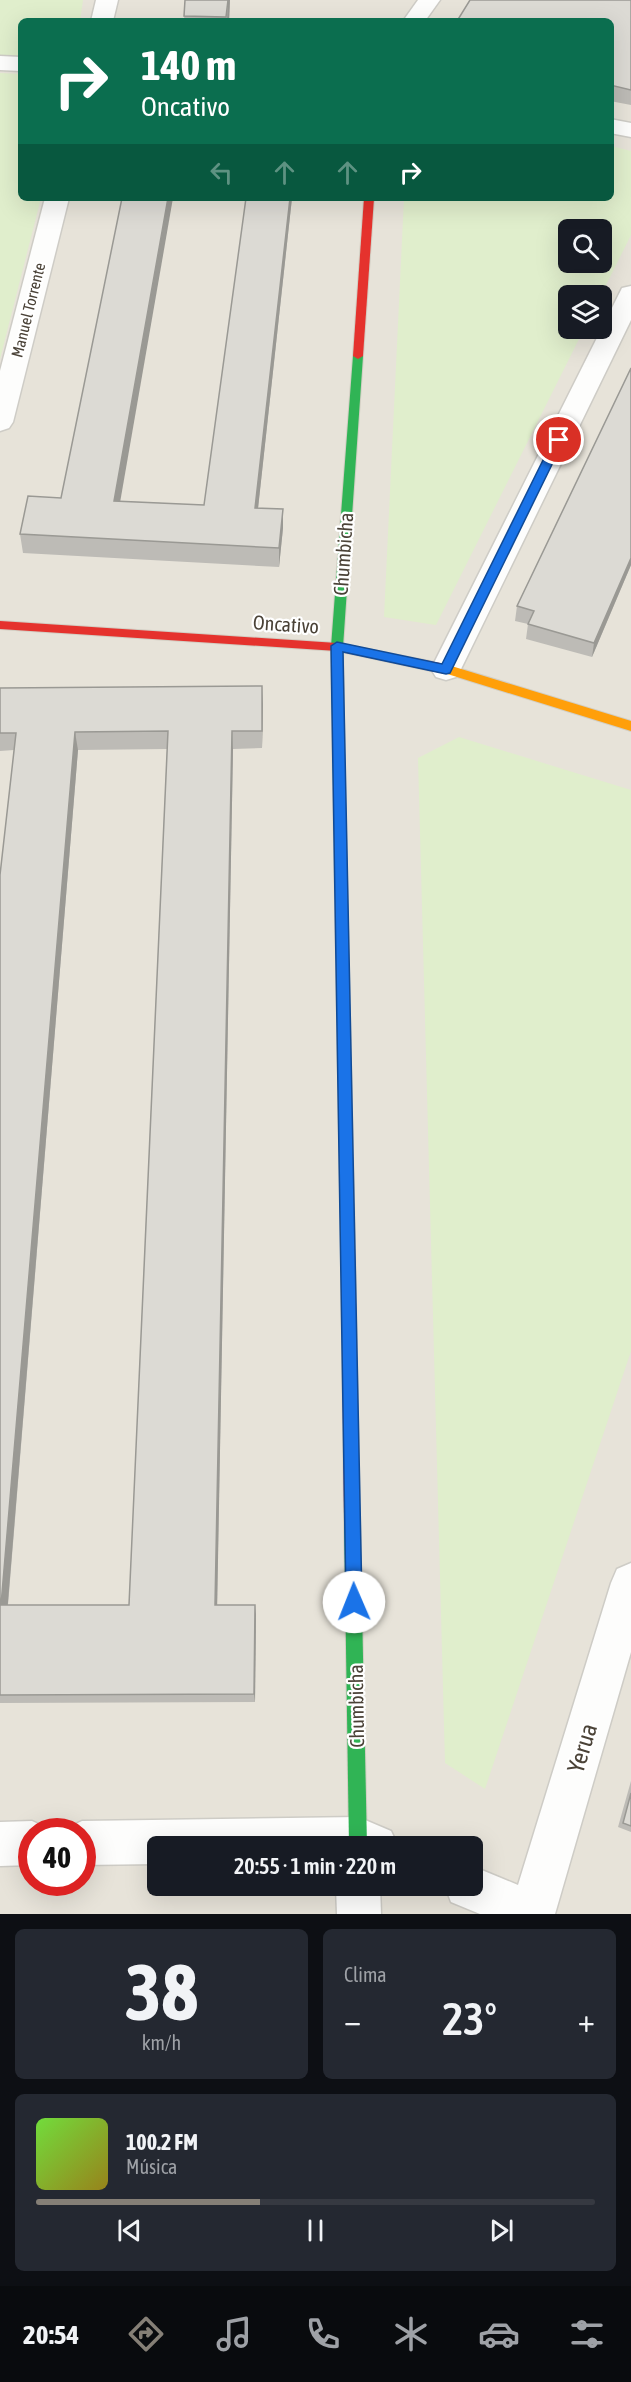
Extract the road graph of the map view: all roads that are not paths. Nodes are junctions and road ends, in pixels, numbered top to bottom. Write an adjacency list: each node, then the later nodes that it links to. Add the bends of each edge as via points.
1 (107, 0): 3 (street)
2 (429, 0): 4 (street)
3 (103, 18)
4 (416, 18)
5 (0, 63): 6 (street)
6 (18, 64)
7 (614, 127): 8 (street)
8 (631, 130)
9 (56, 201): 12 (street, Manuel Torrente)
10 (369, 201): 14 (street, Chumbicha)
11 (631, 294): 15 (street)
12 (0, 422)
13 (0, 625): 14 (street, Oncativo)
14 (337, 646): 15 (street, Oncativo); 18 (street, Chumbicha)
15 (446, 669): 16 (street, Oncativo)
16 (631, 726)
17 (631, 1583): 26 (street, Yerua)
18 (364, 1836)
19 (18, 1843): 22 (street)
20 (96, 1843): 21 (street)
21 (147, 1843)
22 (0, 1844)
23 (483, 1893): 26 (street)
24 (358, 1896): 25 (street)
25 (358, 1914)
26 (533, 1914)

